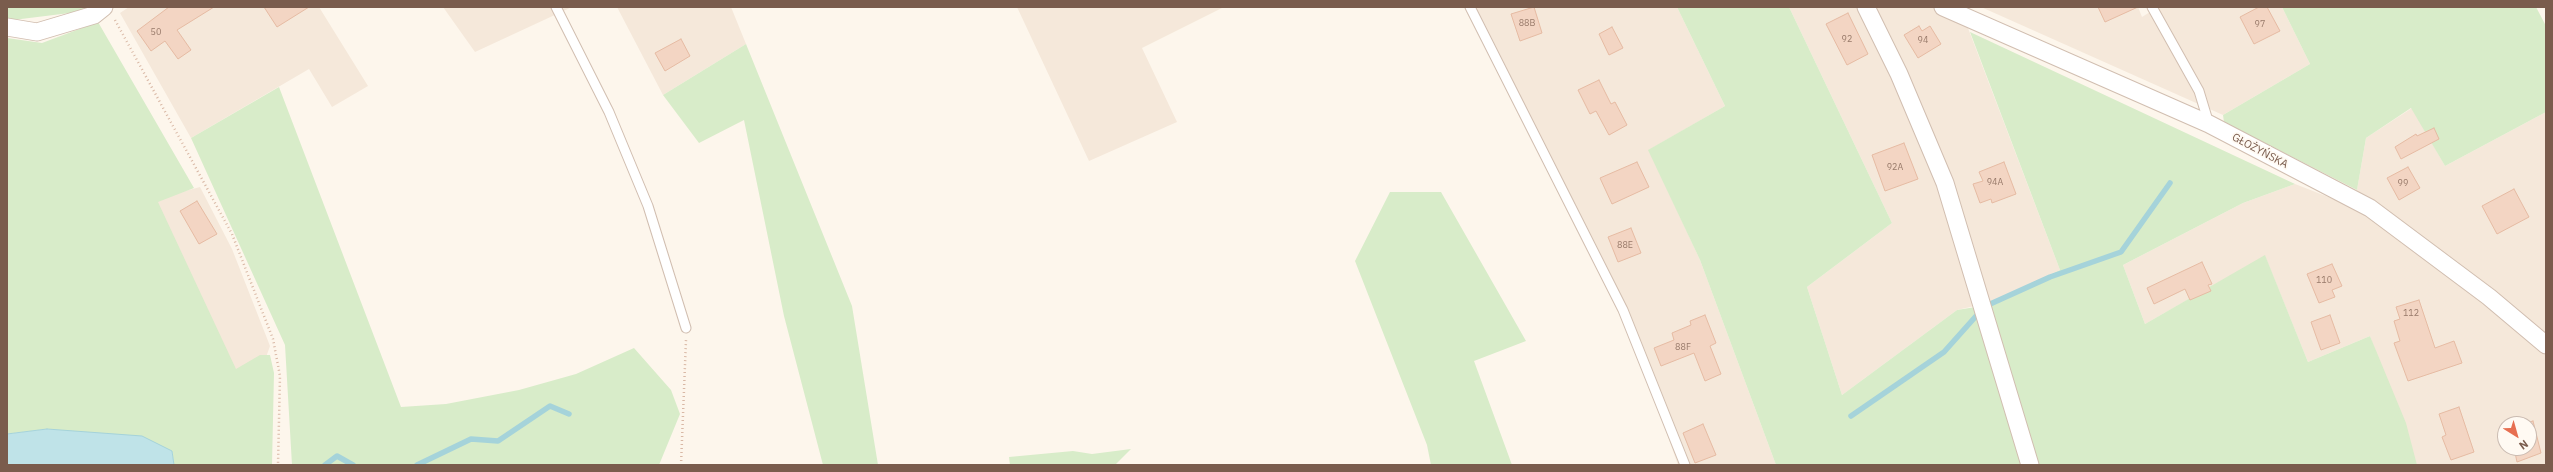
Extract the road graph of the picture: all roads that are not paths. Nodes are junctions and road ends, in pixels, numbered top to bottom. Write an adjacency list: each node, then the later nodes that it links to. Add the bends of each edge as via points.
1 (556, 7): 9 (lane, via 615,126 648,206)
2 (1470, 7): 11 (lane, via 1623,310)
3 (1866, 7): 12 (street, via 1899,74 1945,183)
4 (1943, 7): 8 (street, GŁOŻYŃSKA)
5 (2152, 7): 8 (lane, via 2199,91)
6 (108, 10): 7 (street, via 37,32)
7 (7, 27)
8 (2210, 124): 10 (street, GŁOŻYŃSKA, via 2370,208 2489,297)
9 (686, 328)
10 (2546, 345)
11 (1685, 465)
12 (2030, 465)

